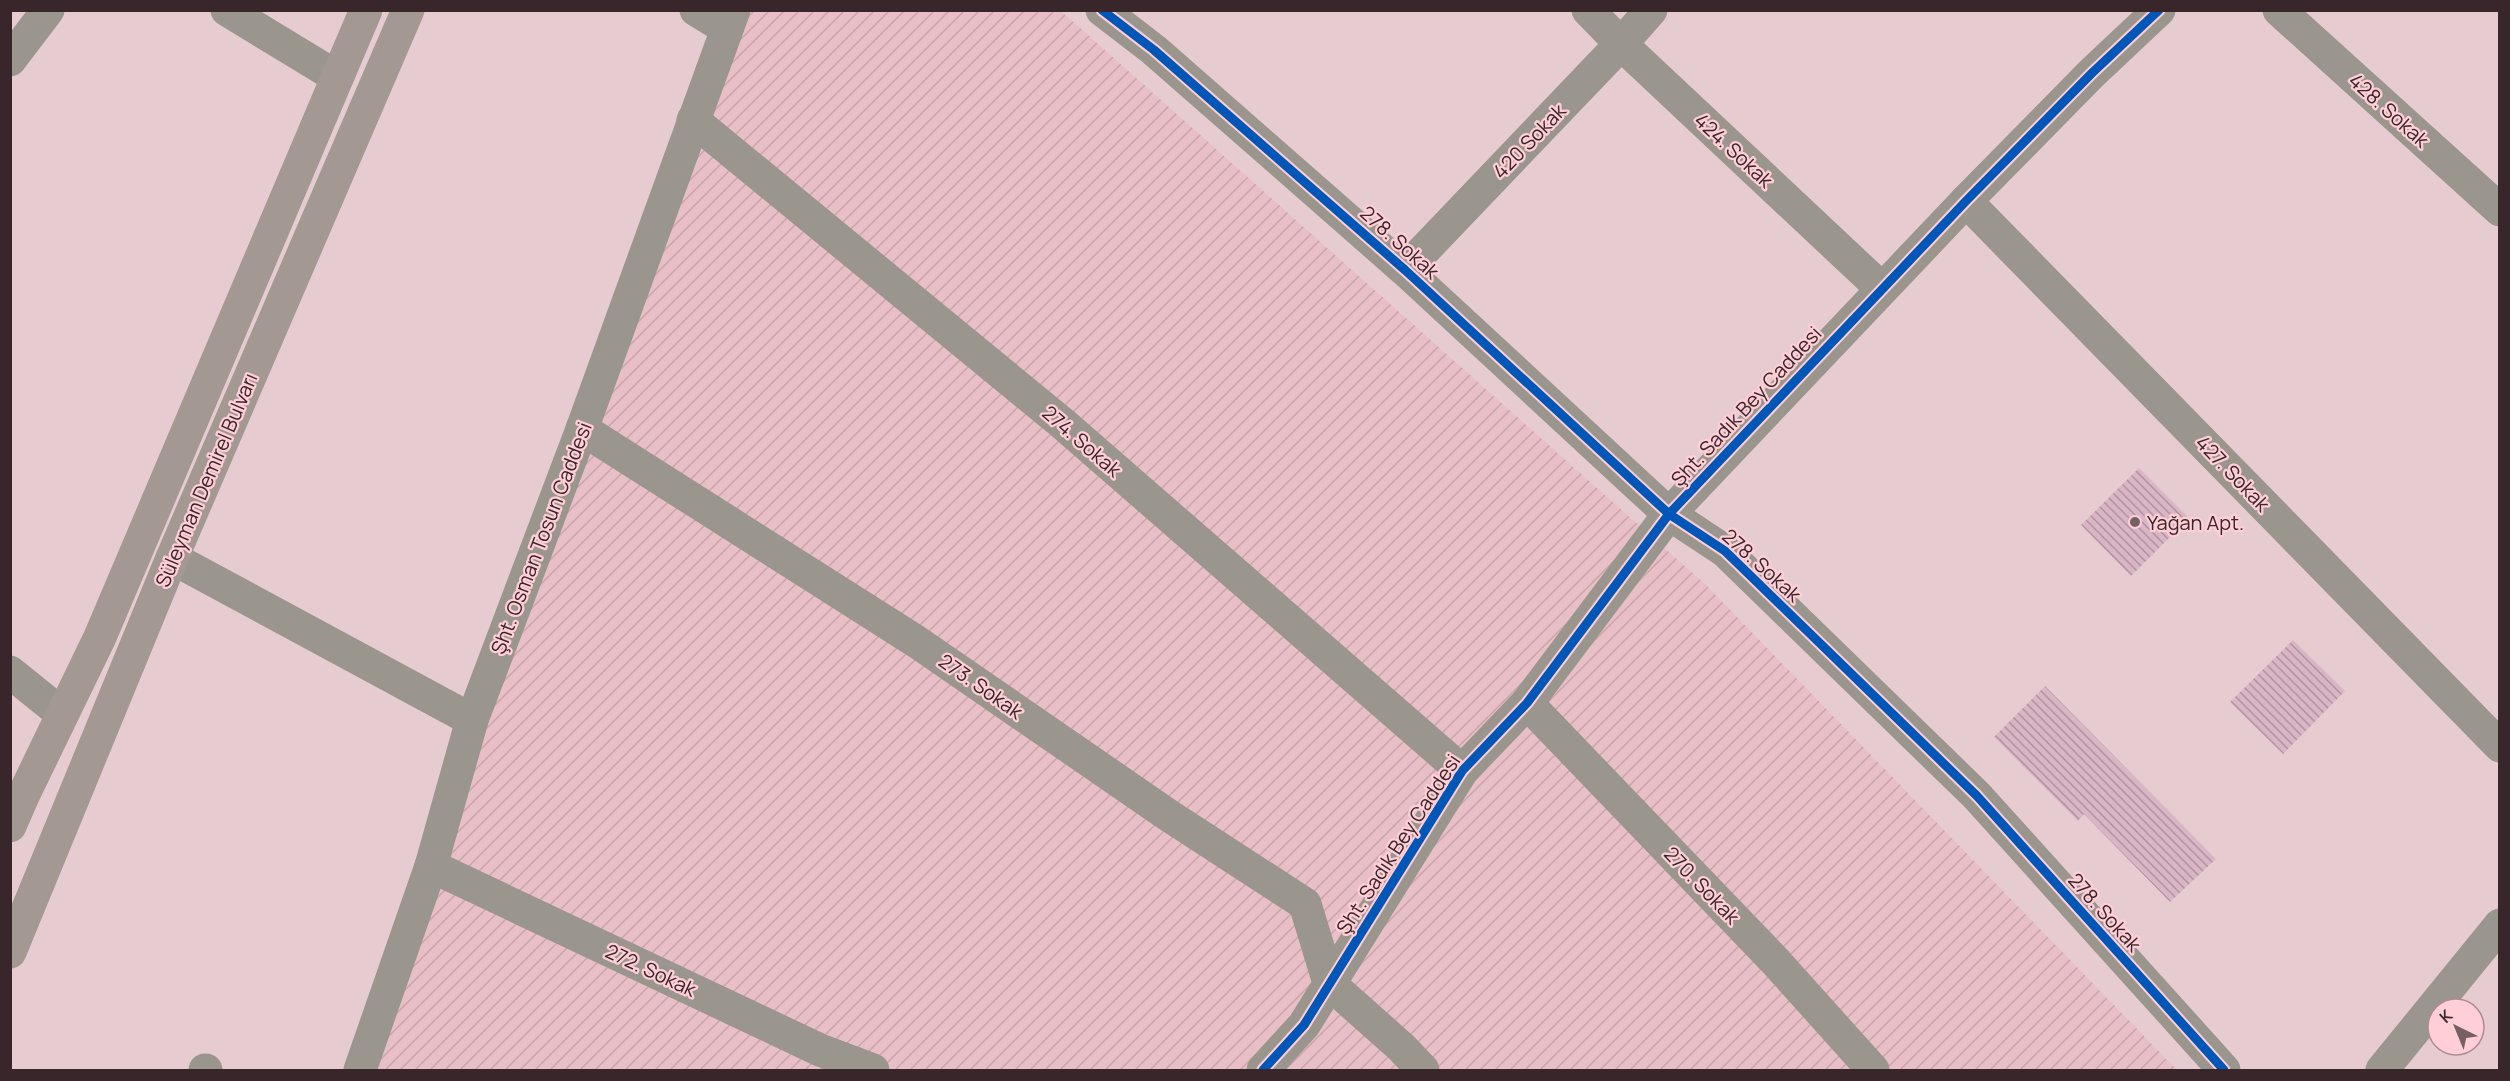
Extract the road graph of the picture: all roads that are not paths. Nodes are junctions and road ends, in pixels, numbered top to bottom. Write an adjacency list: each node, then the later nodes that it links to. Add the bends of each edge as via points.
1 (48, 10): 13 (street)
2 (227, 10): 14 (street)
3 (366, 10): 14 (main road, Süleyman Demirel Bulvarı)
4 (408, 10): 22 (main road, Süleyman Demirel Bulvarı)
5 (696, 10): 11 (street)
6 (1102, 10): 18 (street, 278. Sokak, via 1154,50)
7 (1588, 10): 12 (street, 424. Sokak)
8 (1651, 10): 12 (street, 420 Sokak)
9 (2158, 10): 16 (street, Şht. Sadık Bey Caddesi)
10 (2279, 10): 17 (street, 428. Sokak)
11 (731, 20): 15 (street, Şht. Osman Tosun Caddesi)
12 (1621, 44): 18 (street, 420 Sokak); 19 (street, 424. Sokak)
13 (10, 60)
14 (337, 77): 25 (main road, Süleyman Demirel Bulvarı, via 104,626)
15 (693, 120): 20 (street, Şht. Osman Tosun Caddesi); 28 (street, 274. Sokak, via 1062,423)
16 (1966, 201): 19 (street, Şht. Sadık Bey Caddesi); 27 (street, 427. Sokak)
17 (2499, 210)
18 (1405, 270): 21 (street, 278. Sokak)
19 (1882, 289): 21 (street, Şht. Sadık Bey Caddesi)
20 (582, 429): 26 (street, Şht. Osman Tosun Caddesi); 34 (street, 273. Sokak, via 917,642 1305,904)
21 (1669, 514): 24 (street, Şht. Sadık Bey Caddesi); 40 (street, 278. Sokak, via 1725,551 1977,796)
22 (172, 558): 26 (street); 33 (main road, Süleyman Demirel Bulvarı)
23 (10, 672): 25 (street)
24 (1527, 703): 28 (street, Şht. Sadık Bey Caddesi); 39 (street, 270. Sokak, via 1776,962)
25 (62, 714): 29 (main road, Süleyman Demirel Bulvarı)
26 (472, 720): 31 (street, Şht. Osman Tosun Caddesi)
27 (2499, 746)
28 (1462, 771): 34 (street, Şht. Sadık Bey Caddesi)
29 (17, 794): 30 (main road, Süleyman Demirel Bulvarı)
30 (10, 826)
31 (431, 866): 35 (street, Şht. Osman Tosun Caddesi); 36 (street, 272. Sokak, via 820,1050)
32 (2499, 925): 41 (street)
33 (10, 952)
34 (1329, 983): 37 (street, Şht. Sadık Bey Caddesi, via 1304,1025); 38 (street)
35 (360, 1071)
36 (873, 1071)
37 (1263, 1071)
38 (1423, 1071)
39 (1873, 1071)
40 (2224, 1071)
41 (2382, 1071)

